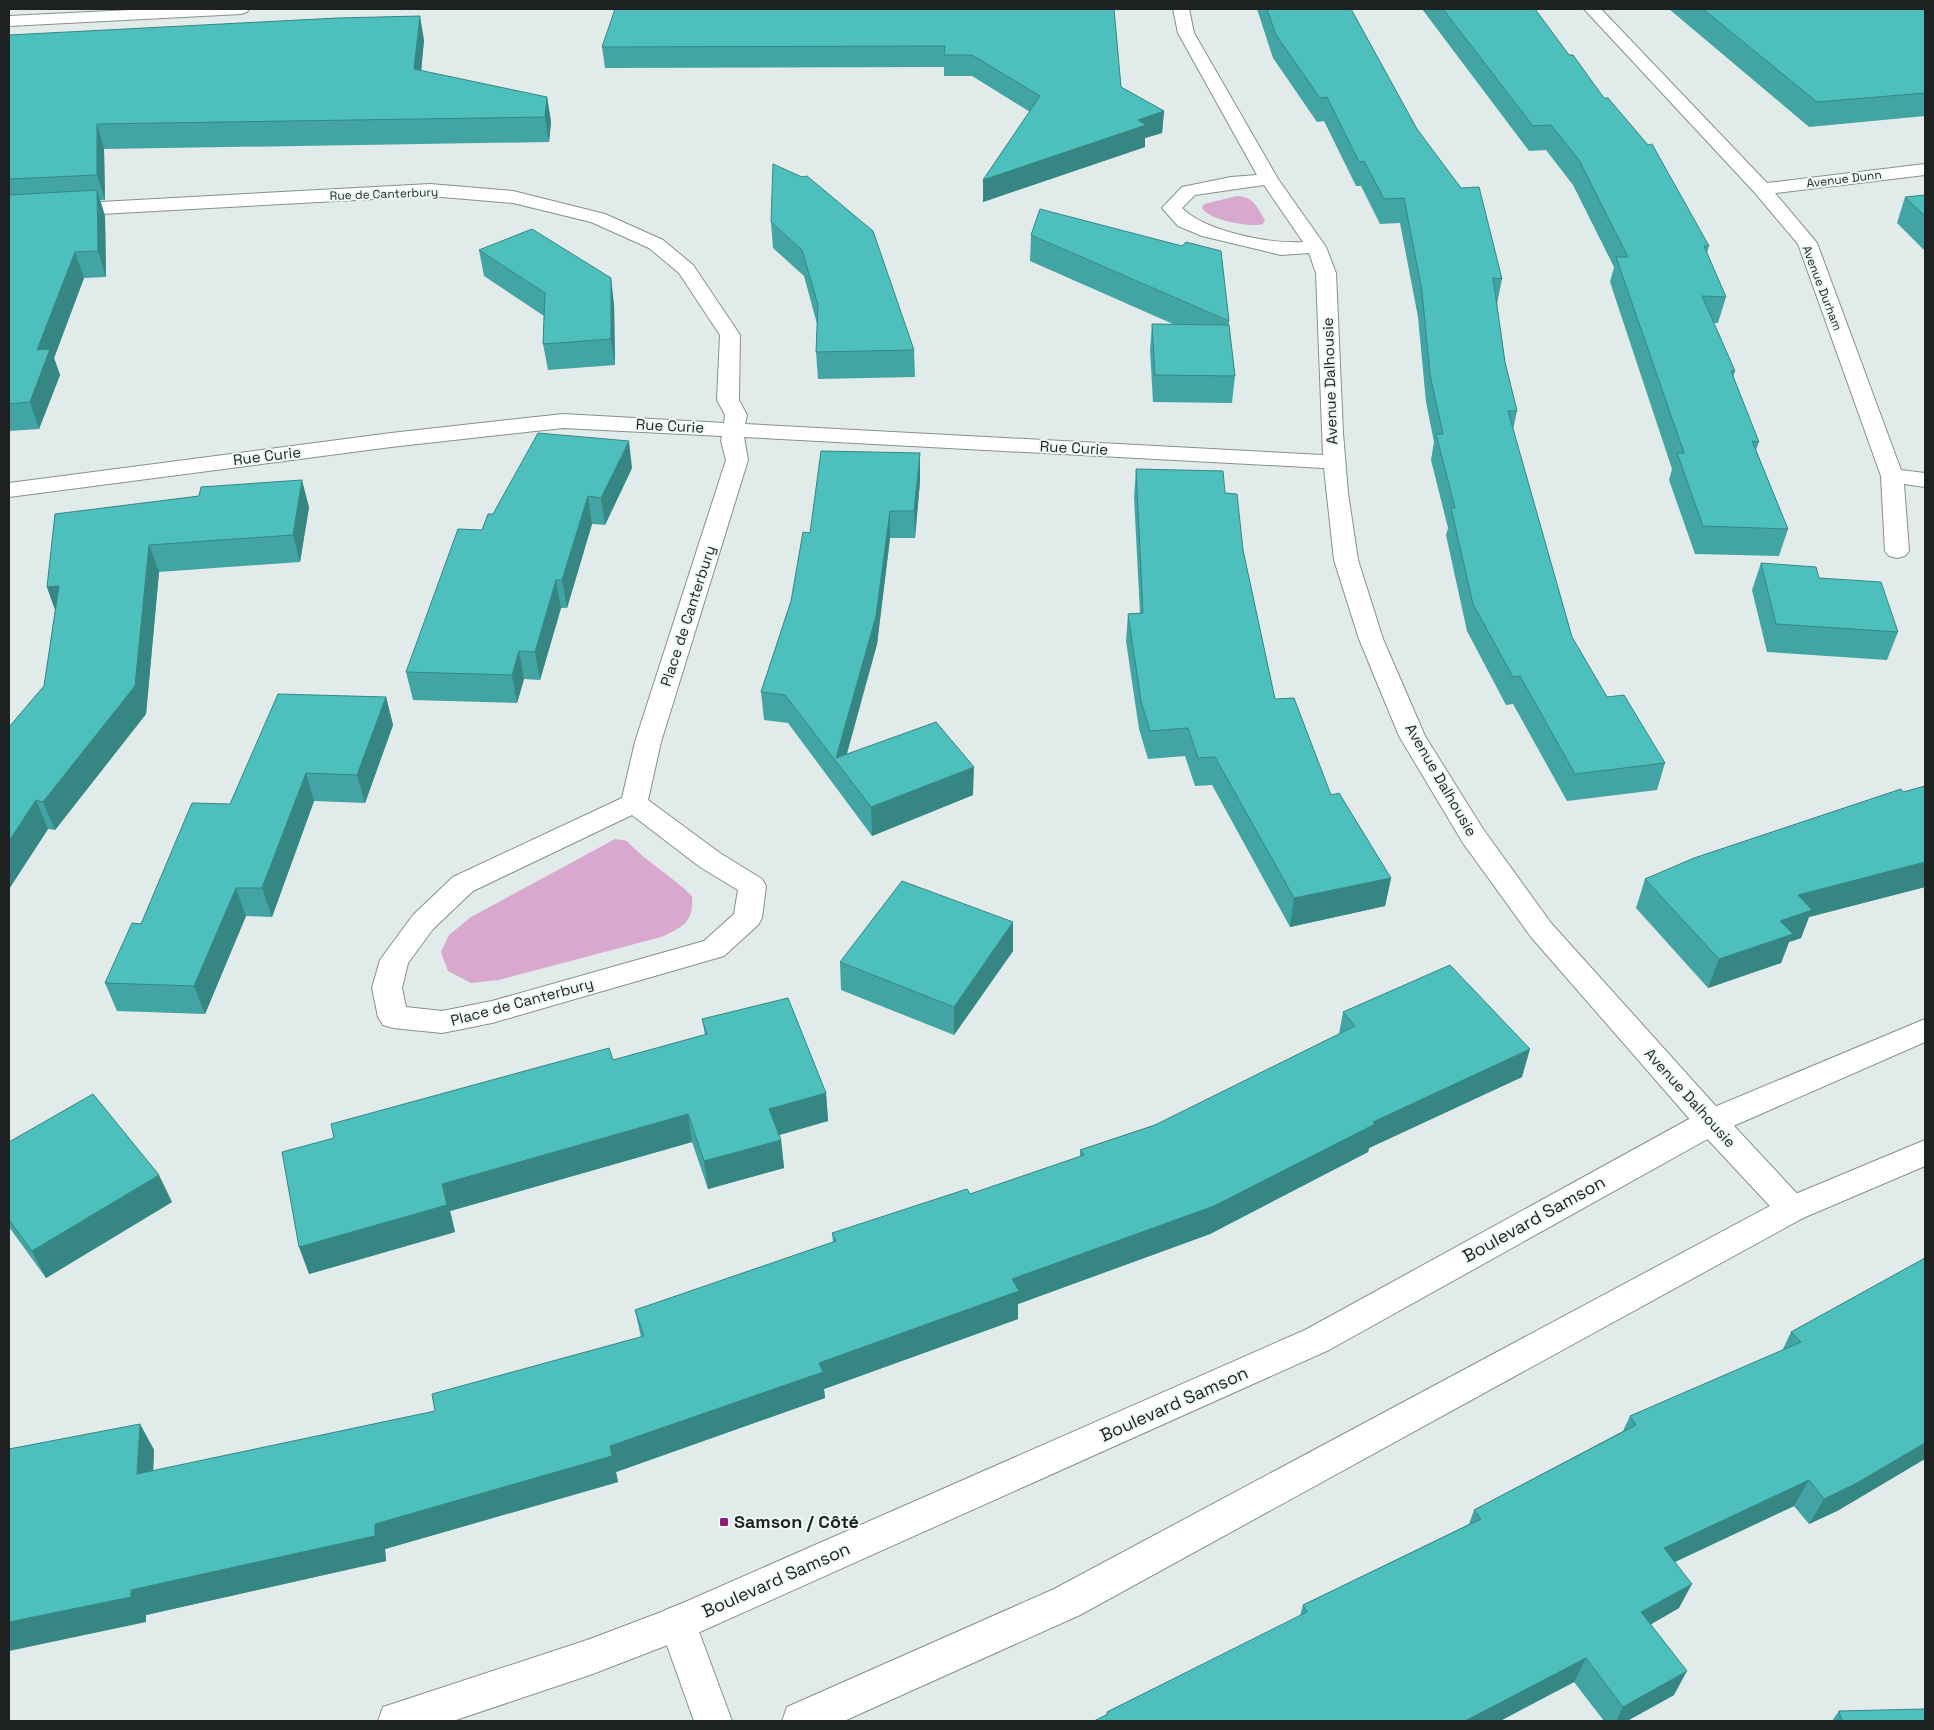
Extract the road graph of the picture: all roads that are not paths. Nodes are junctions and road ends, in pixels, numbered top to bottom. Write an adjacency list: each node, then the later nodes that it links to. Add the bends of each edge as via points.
1 (241, 9): 4 (street)
2 (1181, 9): 6 (street, Avenue Dalhousie, via 1186,33)
3 (1592, 9): 7 (street, Avenue Durham)
4 (9, 21)
5 (1925, 169): 7 (street, Avenue Dunn)
6 (1269, 179): 9 (street, Avenue Dalhousie); 9 (street, via 1189,191 1171,208 1184,222 1209,232 1281,249)
7 (1762, 189): 12 (street, Avenue Durham, via 1806,244)
8 (9, 213): 10 (street, Rue de Canterbury, via 430,190 514,197 598,218 656,244 686,268 730,335 728,400 736,415)
9 (1316, 247): 11 (street, Avenue Dalhousie, via 1326,273)
10 (734, 430): 11 (street, Rue Curie); 14 (street, Rue Curie, via 563,421); 16 (street, Place de Canterbury, via 732,441 737,460 648,742)
11 (1334, 462): 18 (street, Avenue Dalhousie, via 1346,560 1371,639 1412,736 1473,836 1541,930)
12 (1892, 476): 13 (street); 15 (street, Avenue Durham)
13 (1925, 480)
14 (9, 490)
15 (1897, 550)
16 (634, 803): 16 (street, Place de Canterbury, via 463,884 423,922 394,960 387,988 393,1017 442,1022 492,1012 714,949 748,918 752,886 710,860)
17 (1925, 1030): 18 (street, Boulevard Samson)
18 (1710, 1122): 20 (street, Avenue Dalhousie); 21 (street, Boulevard Samson, via 1317,1340)
19 (1925, 1152): 20 (street)
20 (1792, 1209): 24 (street, via 1068,1602)
21 (678, 1623): 22 (street, Boulevard Samson, via 590,1657); 23 (street)
22 (397, 1721)
23 (712, 1721)
24 (801, 1721)

